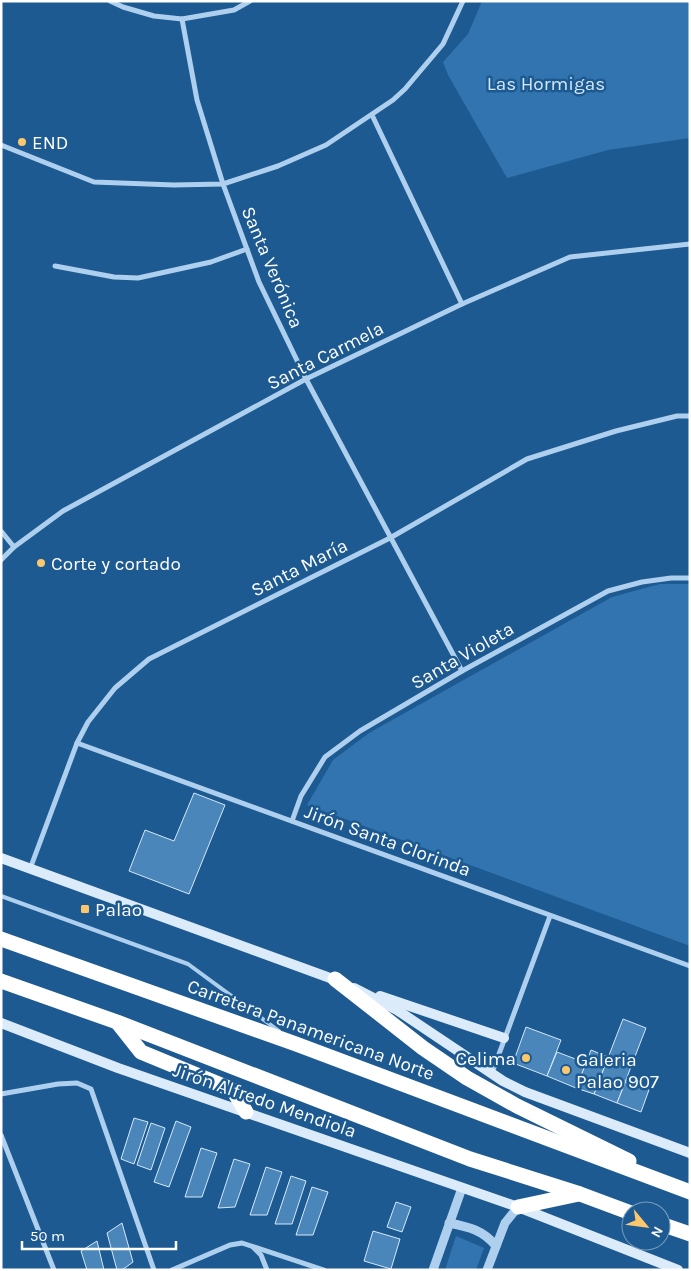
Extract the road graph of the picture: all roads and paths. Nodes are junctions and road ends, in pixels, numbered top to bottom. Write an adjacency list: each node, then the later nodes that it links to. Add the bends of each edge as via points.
1 (110, 1): 4 (street, via 154,16)
2 (250, 1): 4 (street, via 234,10)
3 (463, 1): 5 (street, via 443,44 405,89)
4 (182, 18): 7 (street, Santa Verónica, via 196,100)
5 (372, 115): 7 (street, via 326,145 278,166); 11 (street)
6 (1, 145): 7 (street, via 94,182)
7 (223, 184): 9 (street, Santa Verónica)
8 (690, 244): 11 (street, Santa Carmela, via 570,257)
9 (247, 249): 10 (street, via 211,262 138,278); 12 (street, Santa Verónica, via 259,282)
10 (55, 266)
11 (462, 304): 12 (street, Santa Carmela)
12 (306, 379): 15 (street, Santa Verónica); 16 (street, Santa Carmela, via 63,511)
13 (690, 416): 15 (street, Santa María, via 616,431 527,459)
14 (1, 531): 16 (street)
15 (390, 538): 19 (street, Santa Verónica); 20 (street, Santa María, via 149,659 115,688 88,722)
16 (14, 547): 17 (street, Santa Carmela)
17 (1, 560)
18 (690, 578): 19 (street, Santa Violeta, via 642,582 608,591)
19 (462, 671): 21 (street, Santa Violeta, via 360,731 325,757 302,796)
20 (77, 743): 21 (street, Jirón Santa Clorinda); 23 (street, Santa María)
21 (292, 821): 25 (street, Jirón Santa Clorinda)
22 (1, 858): 23 (main road)
23 (30, 869): 28 (main road)
24 (1, 896): 33 (lane, via 188,964)
25 (550, 916): 27 (street, Jirón Santa Clorinda); 32 (street)
26 (1, 939): 33 (highway, Carretera Panamericana Norte)
27 (690, 966)
28 (341, 982): 32 (main road); 34 (main road, via 397,1010); 39 (highway, via 423,1048 467,1078 517,1106 624,1157)
29 (4, 983): 30 (highway)
30 (117, 1022): 36 (highway, via 141,1052 233,1090); 42 (highway, via 470,1159)
31 (1, 1023): 36 (main road, Jirón Alfredo Mendiola)
32 (504, 1038): 34 (street)
33 (296, 1044): 39 (highway, Carretera Panamericana Norte)
34 (492, 1073): 38 (main road, via 525,1092)
35 (1, 1094): 51 (street, via 58,1084 77,1083 91,1089)
36 (246, 1112): 40 (main road, Jirón Alfredo Mendiola)
37 (1, 1135): 50 (street)
38 (690, 1153)
39 (660, 1180): 41 (highway, Carretera Panamericana Norte)
40 (462, 1188): 43 (main road, Jirón Alfredo Mendiola); 45 (street)
41 (690, 1192)
42 (580, 1194): 43 (highway); 44 (highway)
43 (518, 1207): 49 (street, via 505,1223); 57 (main road, Jirón Alfredo Mendiola)
44 (621, 1209)
45 (449, 1223): 49 (street, via 481,1233); 55 (street)
46 (671, 1227): 47 (highway)
47 (690, 1234)
48 (251, 1245): 52 (street, via 230,1245); 53 (street, via 261,1255); 54 (street)
49 (496, 1246): 56 (street)
50 (54, 1270)
51 (154, 1270)
52 (172, 1270)
53 (267, 1270)
54 (324, 1270)
55 (433, 1270)
56 (487, 1270)
57 (678, 1270)

